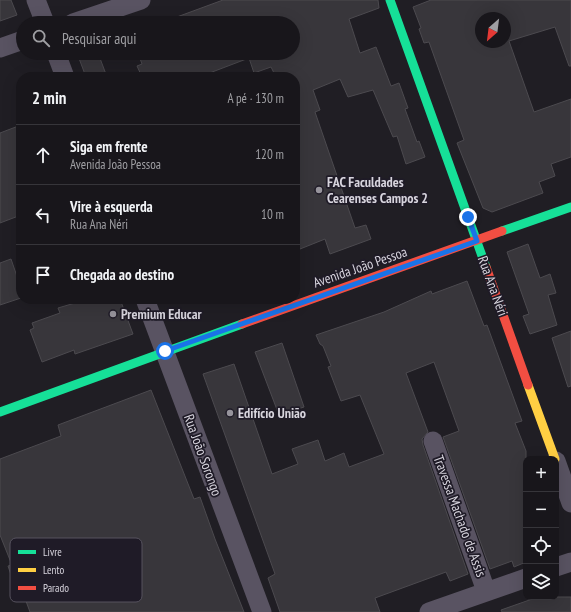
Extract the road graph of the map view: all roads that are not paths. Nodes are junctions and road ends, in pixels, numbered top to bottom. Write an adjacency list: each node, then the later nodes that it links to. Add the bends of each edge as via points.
1 (36, 0): 4 (street)
2 (141, 0): 5 (street)
3 (390, 0): 11 (main road, Rua Ana Néri)
4 (42, 16)
5 (94, 16)
6 (16, 42): 7 (street)
7 (0, 48)
8 (59, 60): 9 (street)
9 (63, 72)
10 (571, 207): 11 (main road, Avenida João Pessoa)
11 (477, 241): 12 (main road, Avenida João Pessoa); 18 (main road, Rua Ana Néri)
12 (300, 303)
13 (147, 304): 15 (street, Rua João Sorongo)
14 (298, 304): 15 (main road, Avenida João Pessoa)
15 (165, 351): 16 (main road, Avenida João Pessoa); 25 (street, Rua João Sorongo)
16 (0, 412)
17 (433, 441): 24 (street, Travessa Machado de Assis)
18 (555, 456)
19 (559, 468): 20 (street, Rua Ana Néri)
20 (571, 502)
21 (571, 562): 22 (street)
22 (559, 566)
23 (523, 579): 24 (street)
24 (486, 591): 26 (street)
25 (262, 612)
26 (429, 612)

